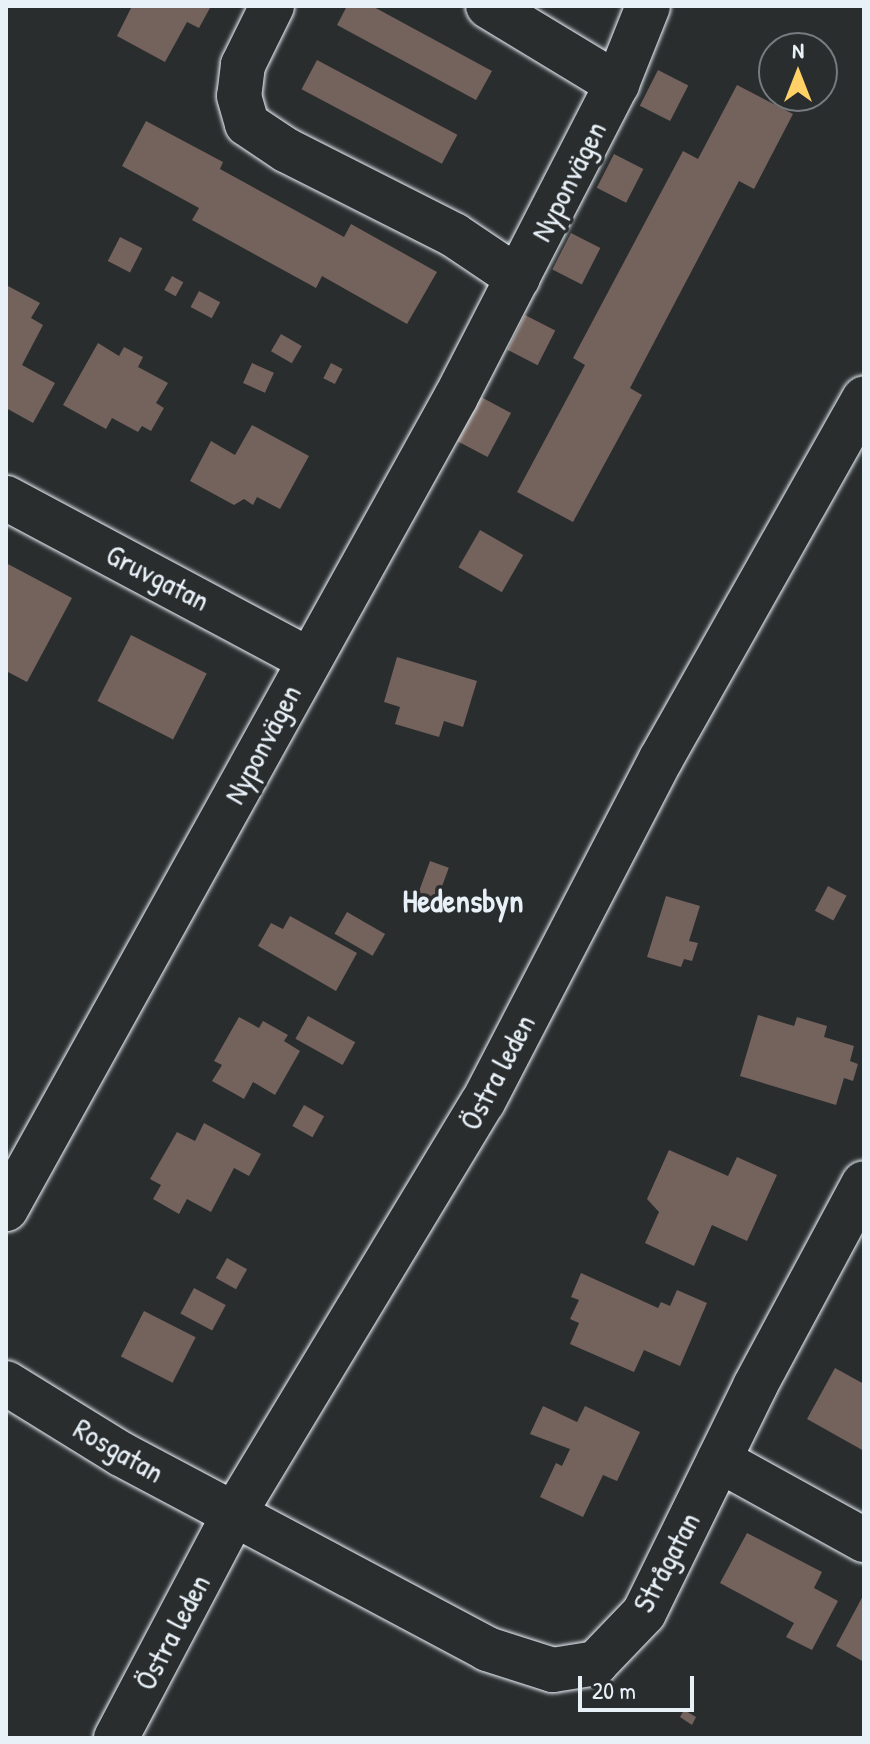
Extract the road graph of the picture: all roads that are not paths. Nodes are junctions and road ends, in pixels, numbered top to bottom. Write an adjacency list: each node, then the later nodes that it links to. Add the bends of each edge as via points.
1 (272, 6): 5 (street, Nyponvägen, via 243,65 239,96 247,124 286,150 454,235)
2 (488, 6): 4 (street, Nyponvägen)
3 (648, 6): 4 (street, Nyponvägen)
4 (617, 84): 5 (street, Nyponvägen)
5 (518, 278): 8 (street, Nyponvägen)
6 (864, 398): 13 (street, Östra leden, via 661,759 483,1102)
7 (6, 498): 8 (street, Gruvgatan)
8 (308, 659): 10 (street, Nyponvägen)
9 (864, 1183): 12 (street, Strågatan)
10 (6, 1209)
11 (6, 1383): 13 (street, Rosgatan, via 121,1454)
12 (719, 1460): 13 (street, Strågatan, via 644,1613 596,1663 553,1670 487,1649); 14 (street)
13 (234, 1514): 15 (street, Östra leden)
14 (864, 1540)
15 (116, 1738)

